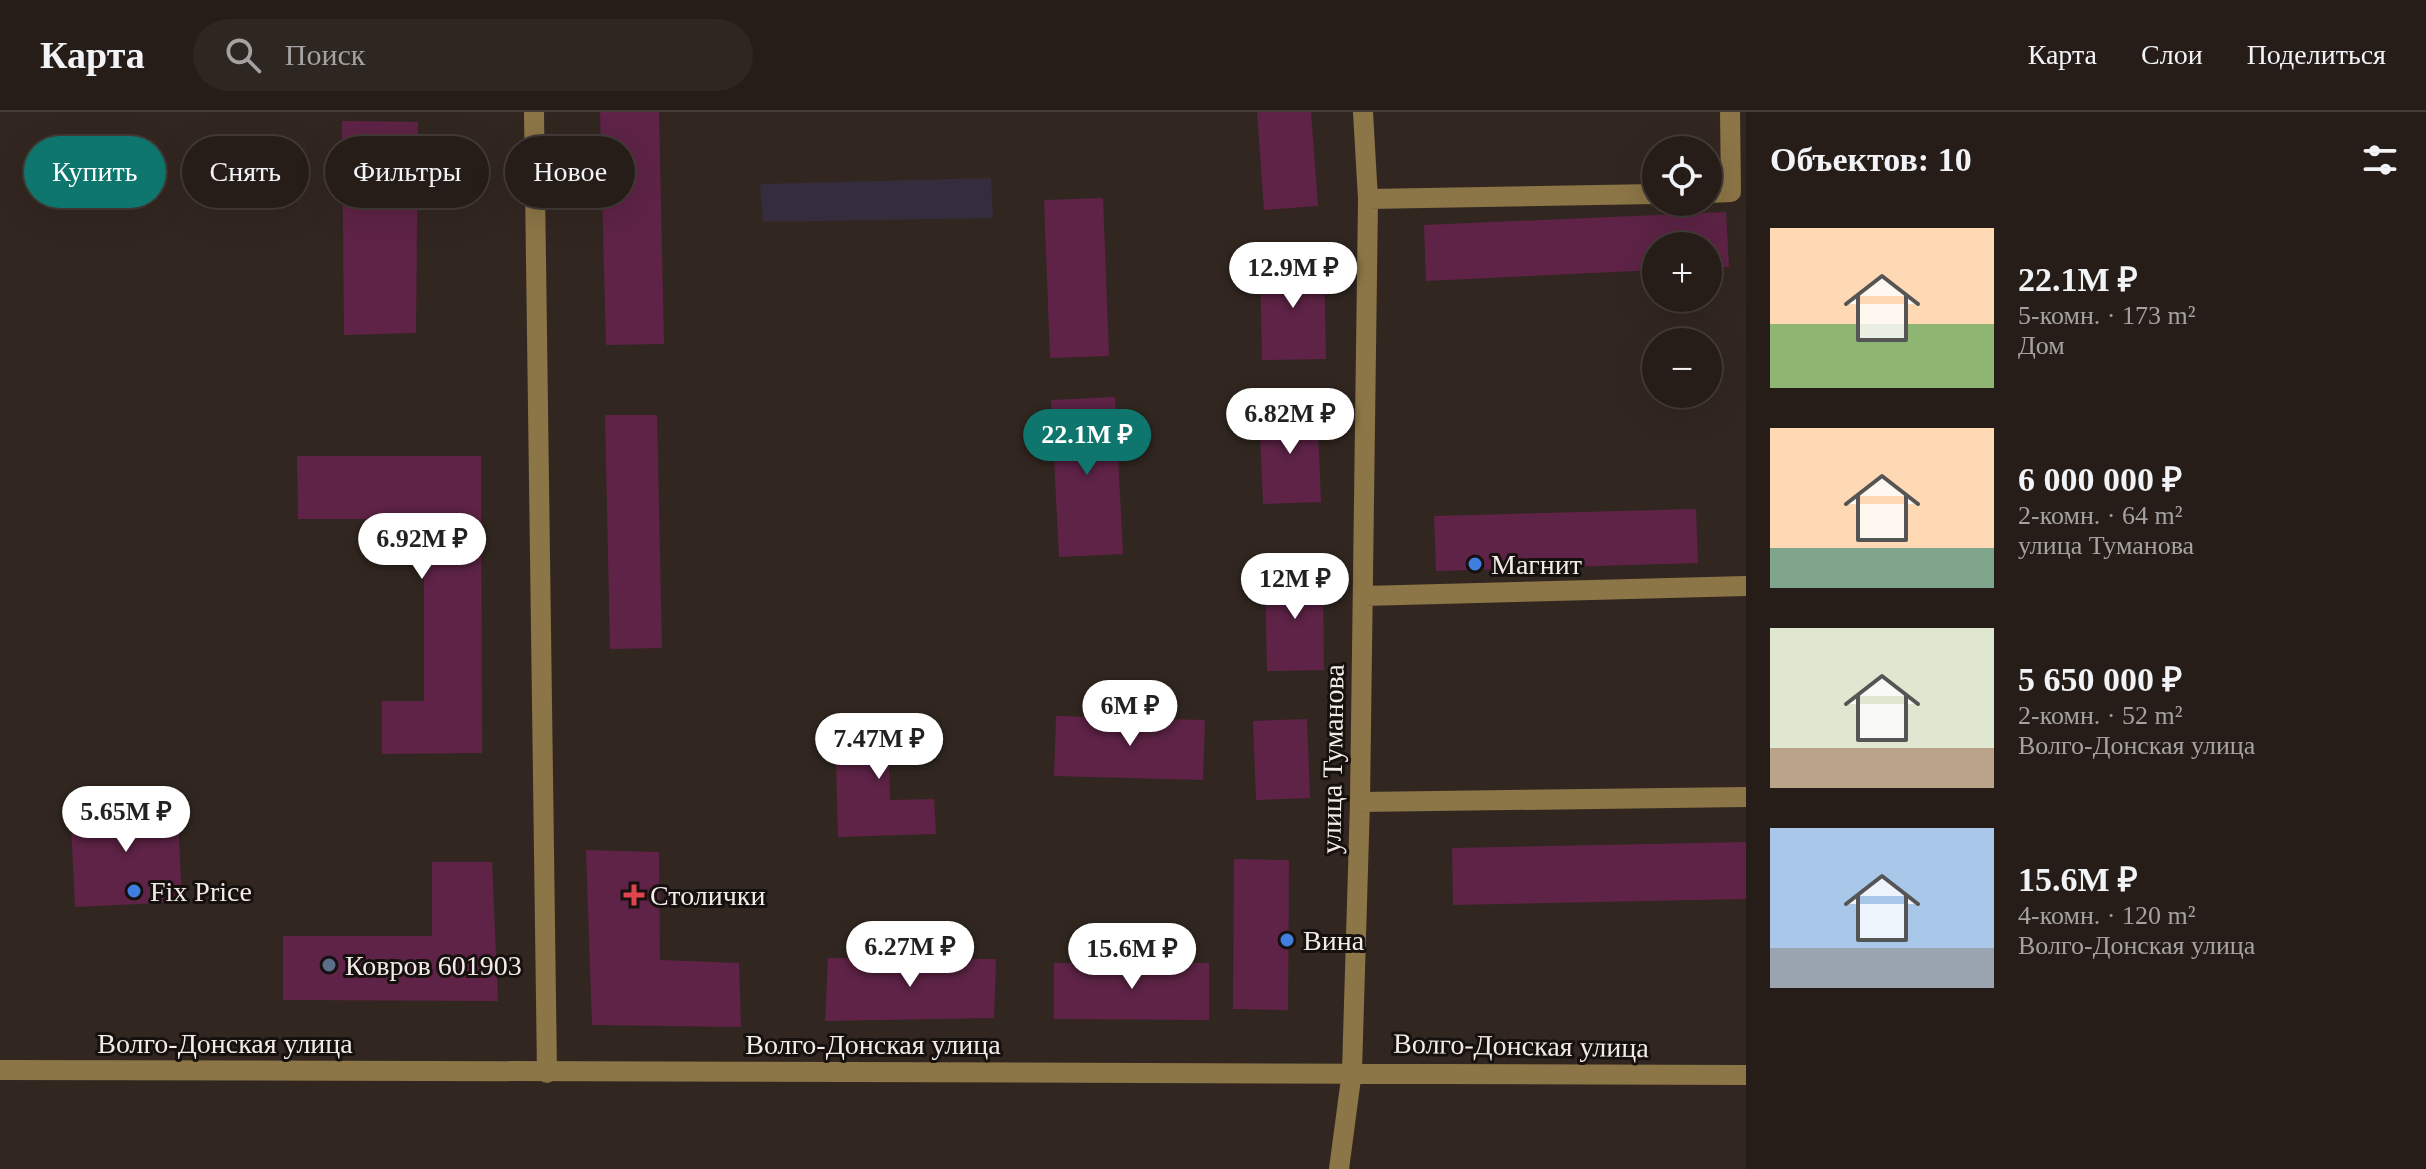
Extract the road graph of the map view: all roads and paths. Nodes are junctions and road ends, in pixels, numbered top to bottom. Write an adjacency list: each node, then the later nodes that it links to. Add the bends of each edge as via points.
1 (534, 112): 13 (street)
2 (1363, 112): 6 (street, улица Туманова)
3 (1730, 112): 4 (street, via 1731,192)
4 (1722, 192)
5 (1642, 194): 6 (street)
6 (1368, 199): 8 (street, улица Туманова)
7 (1746, 586): 8 (street)
8 (1363, 596): 10 (street, улица Туманова)
9 (1746, 797): 10 (street)
10 (1360, 802): 12 (street, улица Туманова)
11 (0, 1070): 13 (street, Волго-Донская улица)
12 (1352, 1071): 13 (street, Волго-Донская улица); 14 (street, Волго-Донская улица); 15 (street, улица Туманова)
13 (547, 1073)
14 (1746, 1075)
15 (1339, 1169)

